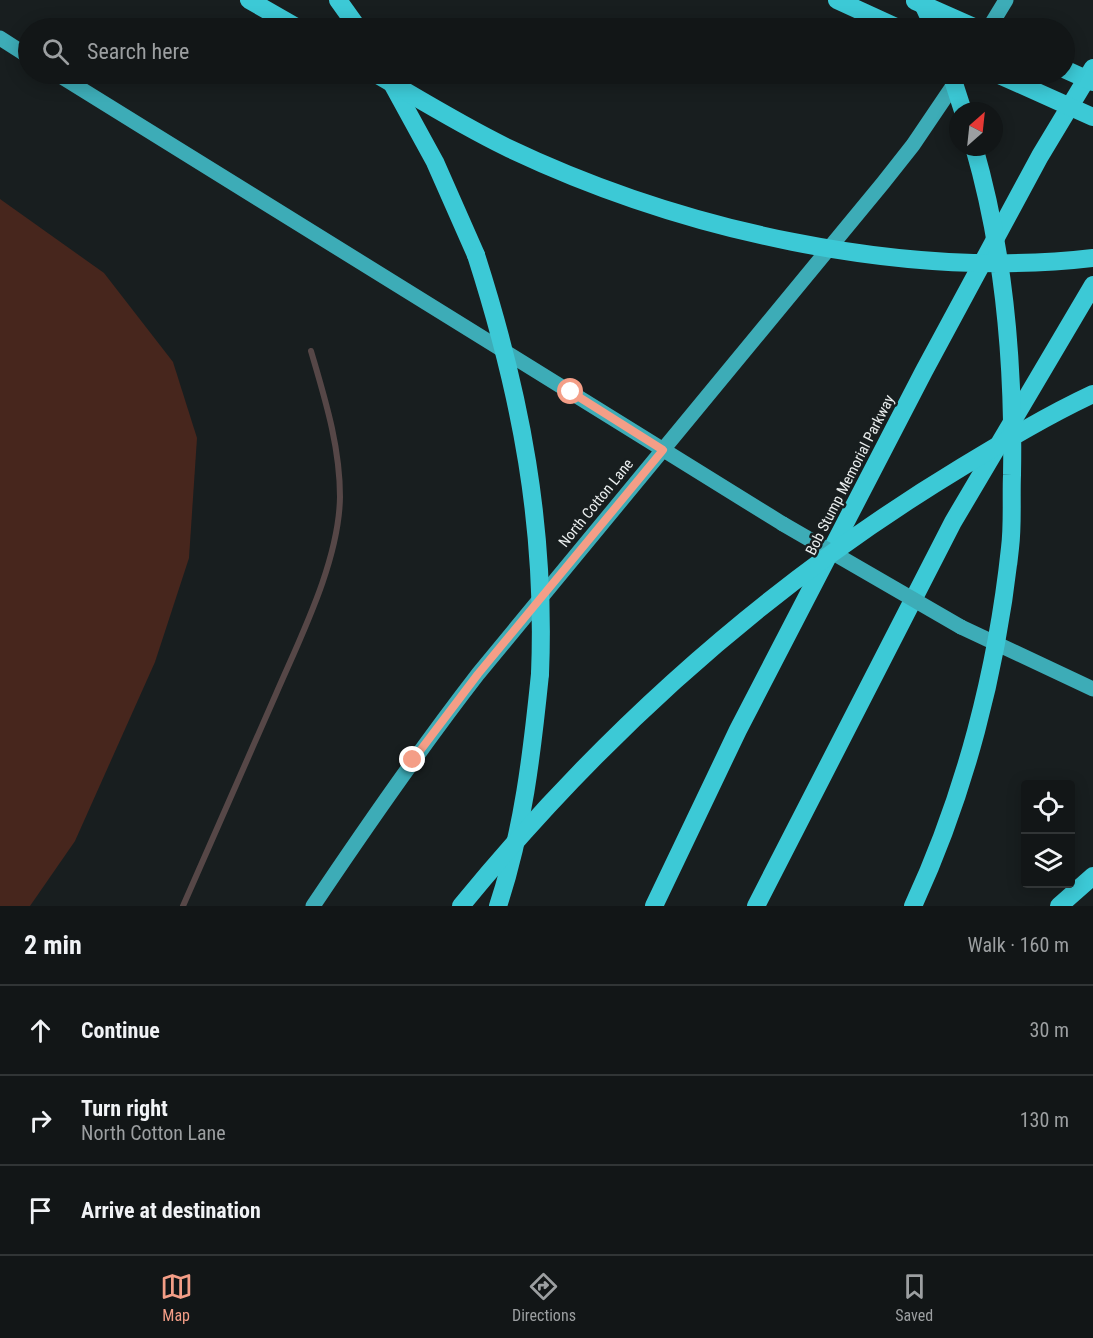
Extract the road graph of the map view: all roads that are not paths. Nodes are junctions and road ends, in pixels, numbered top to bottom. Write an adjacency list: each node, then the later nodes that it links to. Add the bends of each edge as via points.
1 (249, 0): 7 (highway)
2 (338, 0): 8 (highway)
3 (837, 0): 9 (highway)
4 (914, 0): 6 (highway)
5 (1006, 0): 11 (main road)
6 (926, 4): 10 (highway)
7 (280, 18)
8 (351, 18)
9 (876, 18)
10 (955, 18)
11 (995, 18)
12 (0, 38): 13 (main road)
13 (18, 50)
14 (1093, 68): 35 (highway, Bob Stump Memorial Parkway, via 1040,156 918,382 738,730)
15 (1075, 74): 16 (highway, bridge)
16 (1093, 82)
17 (73, 84): 29 (main road)
18 (392, 84): 34 (highway, bridge, via 430,153 476,255 510,370 526,449 538,544 540,675 529,776)
19 (394, 84): 26 (highway, bridge, via 507,147 619,194 696,219 769,237 917,260 995,264)
20 (954, 84): 29 (main road, North Cotton Lane, via 883,183)
21 (954, 84): 23 (highway, bridge)
22 (1019, 84): 24 (highway, bridge)
23 (960, 102)
24 (1093, 117)
25 (976, 156): 37 (highway, bridge, via 993,225 1011,368 1010,546 978,722 955,803)
26 (1093, 258)
27 (1093, 285): 36 (highway, via 953,522)
28 (1093, 394): 33 (highway, bridge, via 1009,439 864,529 717,642 613,736)
29 (663, 450): 30 (main road, bridge, via 961,627); 32 (main road, North Cotton Lane, via 429,738)
30 (1093, 689)
31 (1093, 876): 38 (highway)
32 (314, 906)
33 (460, 906)
34 (498, 906)
35 (654, 906)
36 (756, 906)
37 (913, 906)
38 (1059, 906)

